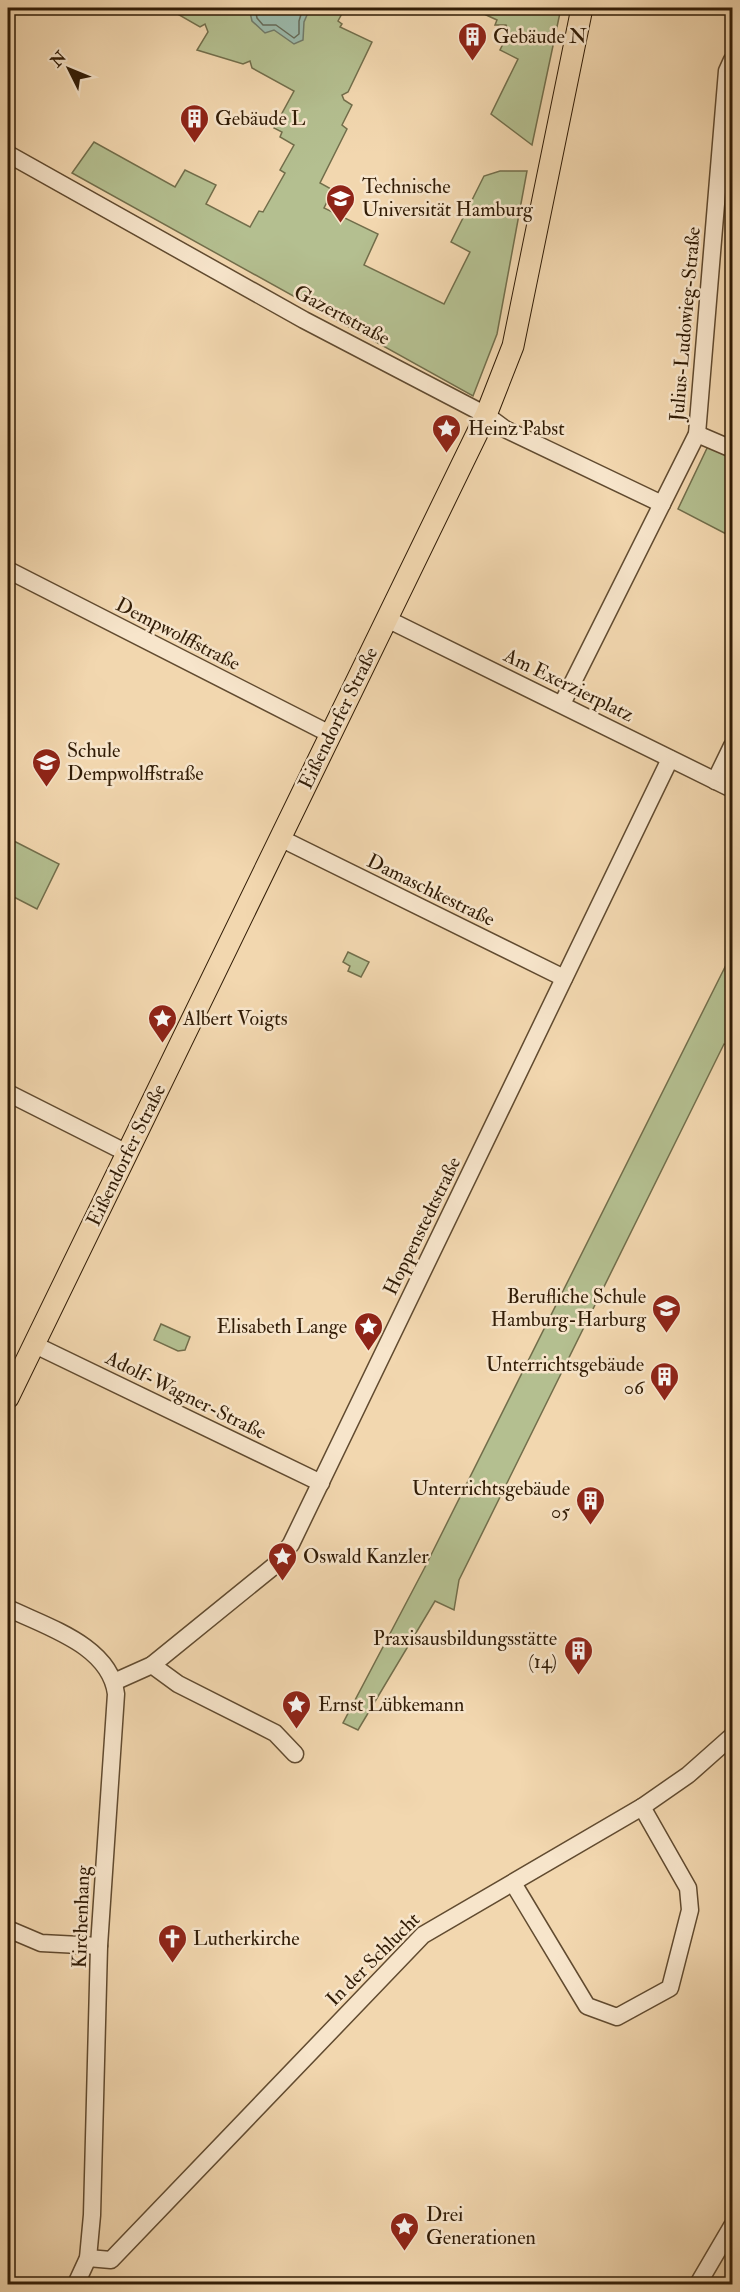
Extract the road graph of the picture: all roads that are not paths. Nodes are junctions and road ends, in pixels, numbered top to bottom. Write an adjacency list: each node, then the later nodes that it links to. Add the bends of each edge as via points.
1 (582, 8): 4 (main road, Eißendorfer Straße, via 513,346)
2 (732, 60): 5 (street, Julius-Ludowieg-Straße, via 727,71)
3 (8, 154): 4 (street, Gazertstraße, via 304,320)
4 (486, 415): 7 (street, Gazertstraße, via 505,429); 9 (main road, Eißendorfer Straße)
5 (697, 435): 6 (street); 7 (street, Julius-Ludowieg-Straße)
6 (732, 449)
7 (662, 504): 10 (street, Julius-Ludowieg-Straße)
8 (8, 570): 11 (street, Dempwolffstraße)
9 (387, 618): 10 (street, Am Exerzierplatz); 11 (main road, Eißendorfer Straße)
10 (562, 704): 13 (street, Am Exerzierplatz)
11 (330, 734): 16 (main road, Eißendorfer Straße)
12 (732, 746): 14 (street)
13 (670, 759): 14 (street, Am Exerzierplatz); 17 (street, Hoppenstedtstraße)
14 (715, 781): 15 (street, Am Exerzierplatz)
15 (732, 789)
16 (280, 838): 17 (street, Damaschkestraße); 19 (main road, Eißendorfer Straße)
17 (564, 978): 22 (street, Hoppenstedtstraße)
18 (8, 1093): 19 (street)
19 (127, 1152): 20 (main road, Eißendorfer Straße)
20 (33, 1344): 21 (main road, Eißendorfer Straße); 22 (street, Adolf-Wagner-Straße)
21 (8, 1398)
22 (321, 1483): 24 (street, Hoppenstedtstraße, via 291,1544 274,1566)
23 (8, 1608): 25 (street, via 77,1642 100,1661)
24 (152, 1665): 25 (street, Hoppenstedtstraße); 27 (street, via 178,1684 275,1733)
25 (114, 1682): 31 (street, Kirchenhang)
26 (732, 1736): 28 (street, In der Schlucht, via 688,1775)
27 (295, 1754)
28 (642, 1807): 29 (street, In der Schlucht); 29 (street, via 688,1888 690,1910 670,1988 617,2018 587,2006)
29 (513, 1883): 33 (street, In der Schlucht, via 433,1928 409,1949 111,2260)
30 (8, 1929): 31 (street, via 41,1943)
31 (99, 1946): 33 (street, Kirchenhang)
32 (732, 2226): 35 (street)
33 (88, 2258): 34 (street, Kirchenhang)
34 (76, 2284)
35 (698, 2284)

